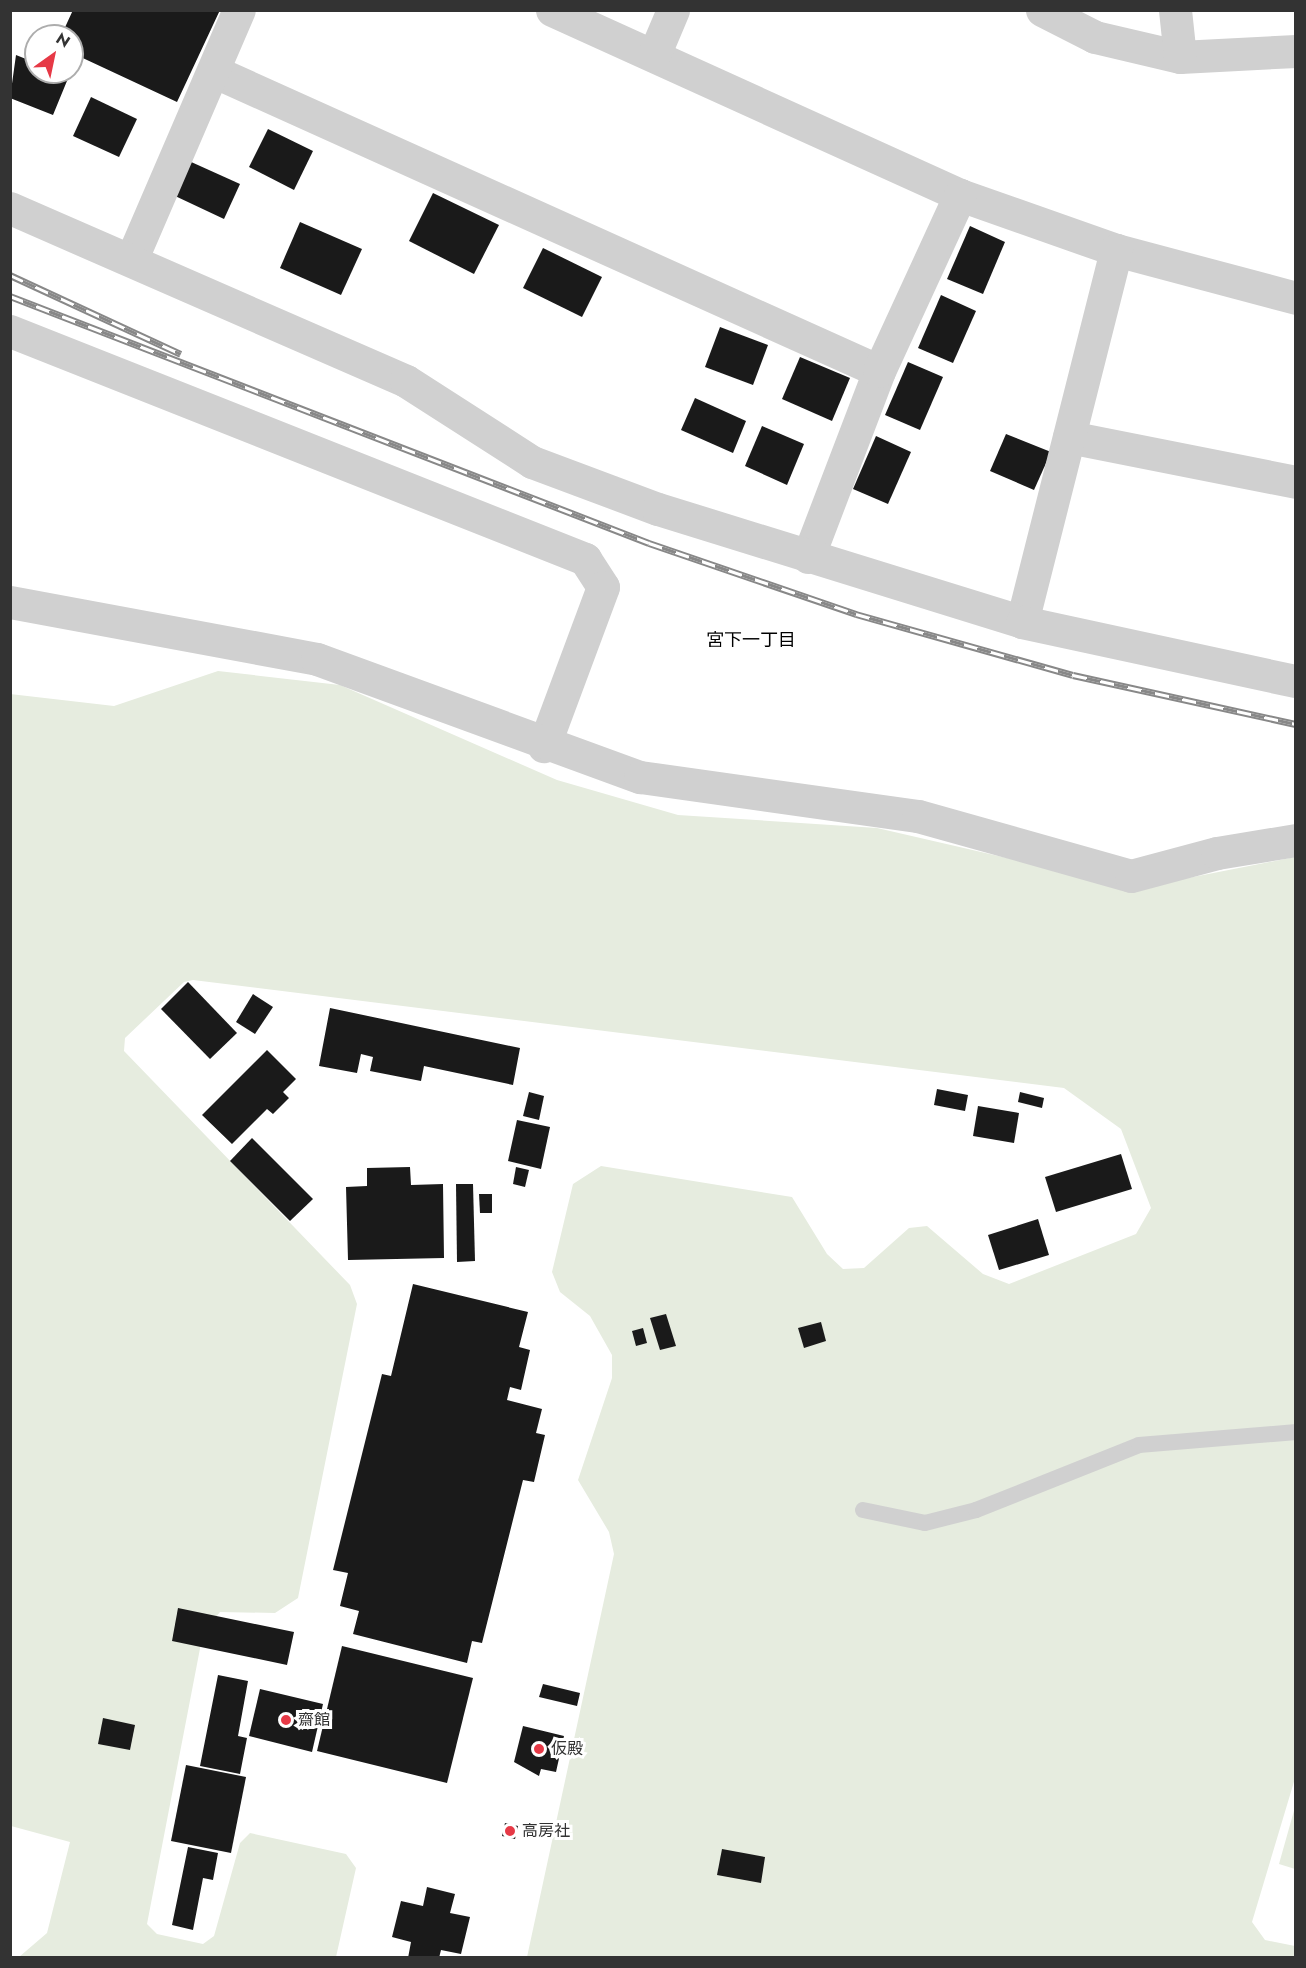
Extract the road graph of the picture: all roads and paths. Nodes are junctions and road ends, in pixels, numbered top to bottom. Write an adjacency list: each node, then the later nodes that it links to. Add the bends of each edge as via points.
1 (239, 10): 9 (street)
2 (552, 10): 7 (street)
3 (673, 10): 7 (street)
4 (1042, 10): 8 (street, via 1095,37)
5 (1175, 10): 8 (street)
6 (1296, 51): 8 (street)
7 (654, 55): 10 (street)
8 (1180, 57)
9 (213, 71): 13 (street); 16 (street)
10 (960, 195): 12 (street); 16 (street)
11 (10, 208): 13 (street)
12 (1116, 250): 14 (street); 17 (street)
13 (132, 258): 19 (street, via 406,381 532,462)
14 (1296, 298)
15 (10, 331): 23 (street, via 585,560 603,586)
16 (879, 371): 19 (street)
17 (1069, 437): 18 (street); 21 (street)
18 (1296, 482)
19 (808, 557): 21 (street)
20 (10, 602): 23 (street, via 317,659)
21 (1022, 622): 22 (street)
22 (1296, 681)
23 (544, 746): 24 (street, via 640,777 918,816 1131,876 1217,853)
24 (1296, 840)
25 (1296, 1432): 26 (lane, via 1139,1445 976,1510 925,1523)
26 (863, 1510)

